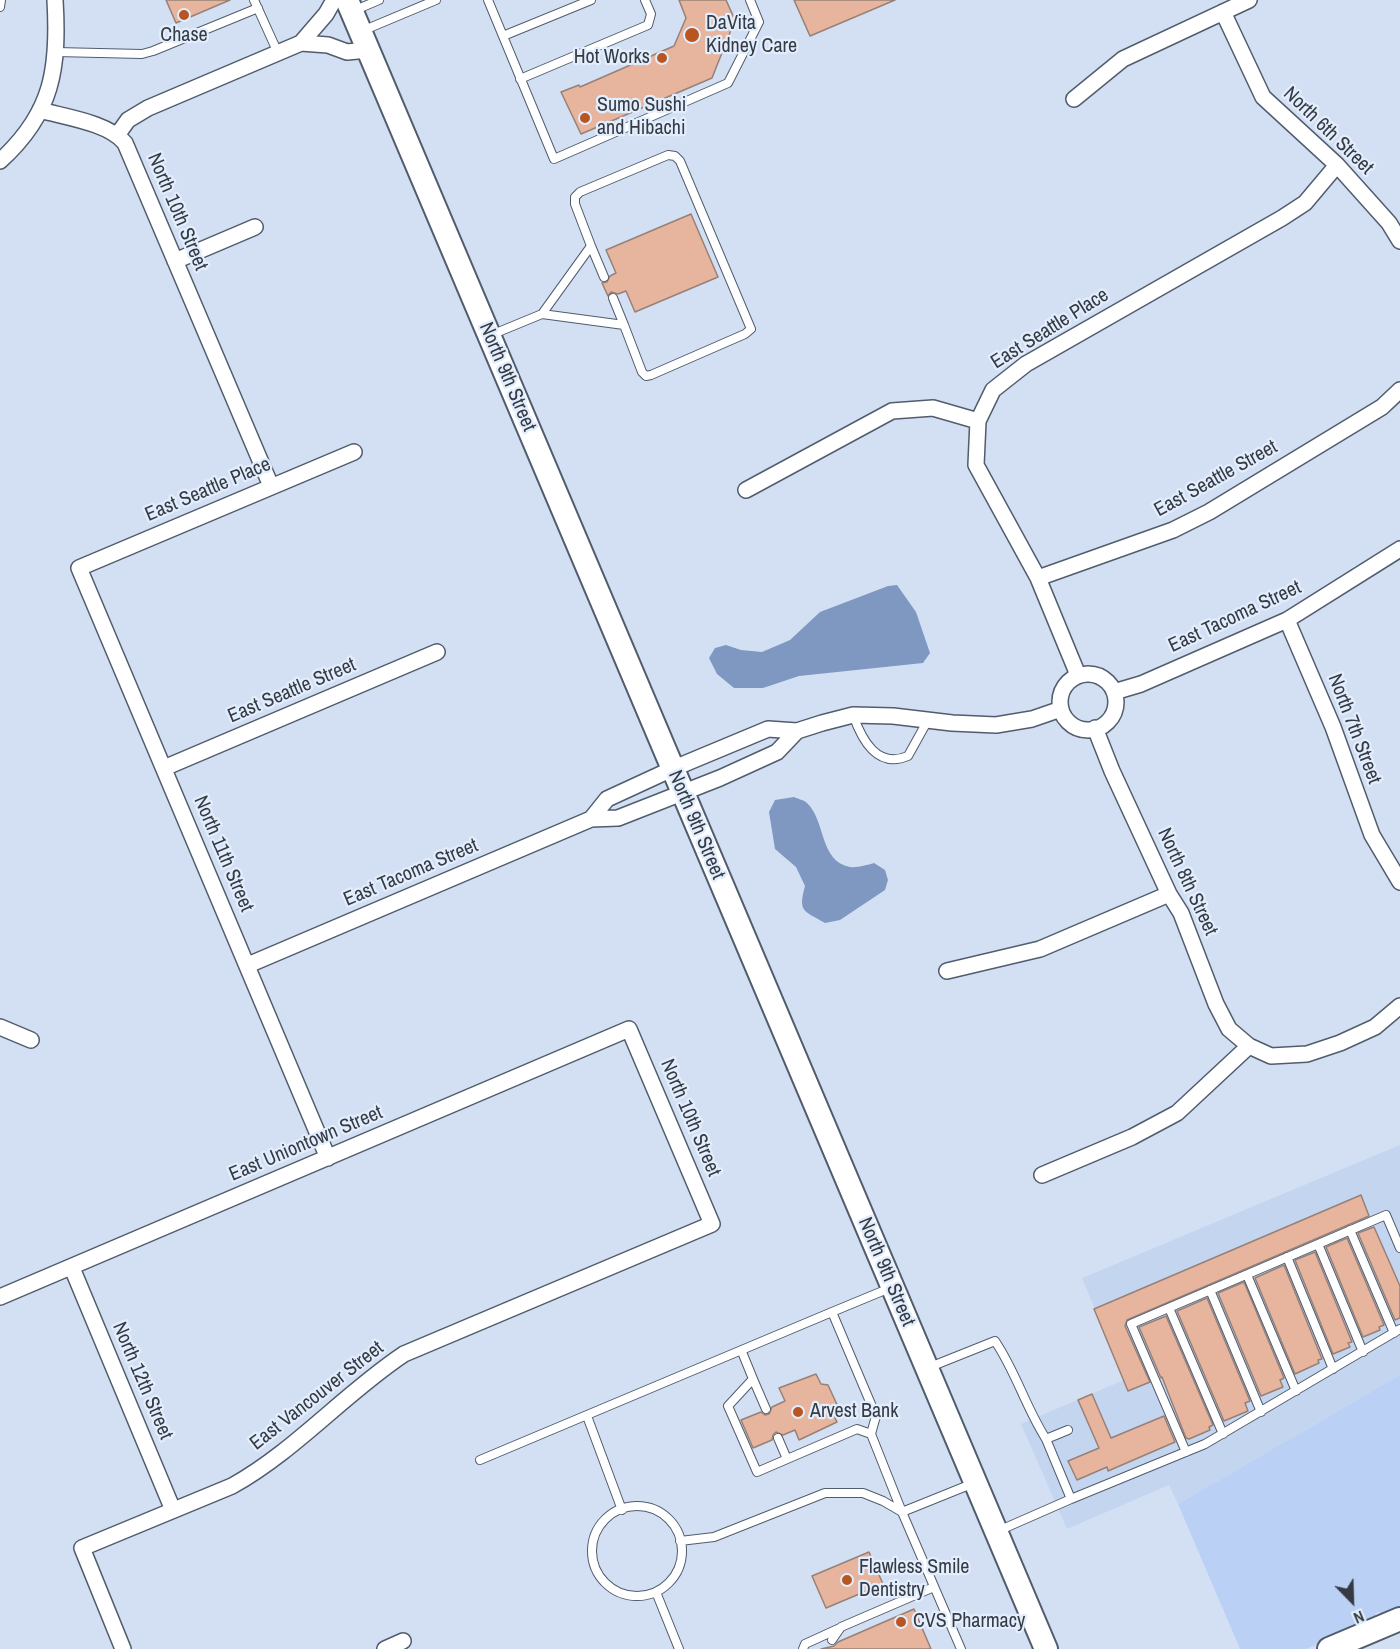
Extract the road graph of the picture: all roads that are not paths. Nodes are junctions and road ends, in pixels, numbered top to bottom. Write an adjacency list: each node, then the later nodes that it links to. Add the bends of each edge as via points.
1 (1, 0): 11 (lane)
2 (55, 0): 16 (street)
3 (379, 0): 13 (lane)
4 (436, 0): 13 (lane)
5 (488, 0): 14 (lane)
6 (591, 0): 14 (lane)
7 (645, 0): 18 (lane, via 651,14 648,25)
8 (750, 0): 18 (lane, via 759,22 728,83 554,159)
9 (1249, 0): 12 (street)
10 (256, 4): 16 (lane, via 142,54); 17 (lane)
11 (0, 7)
12 (1223, 12): 19 (street, via 1123,59); 23 (street, North 6th Street, via 1263,97)
13 (352, 19): 15 (street, via 319,23); 15 (street, via 347,52 328,45); 32 (main road, North 9th Street)
14 (502, 36): 18 (lane)
15 (300, 43): 17 (street)
16 (56, 52): 20 (street, via 53,75)
17 (278, 53): 21 (street, via 148,108 128,120)
18 (520, 78)
19 (1074, 99)
20 (40, 110): 21 (street); 22 (street, via 17,146)
21 (117, 134): 27 (street, North 10th Street, via 125,143)
22 (0, 161)
23 (1337, 165): 25 (street, North 6th Street, via 1389,223); 34 (street, East Seattle Place, via 1305,203 1282,218 1026,364 993,390)
24 (255, 227): 27 (street)
25 (1400, 241)
26 (591, 246): 28 (lane); 30 (lane); 31 (lane, via 575,204 580,192 668,155 675,156 751,329 646,376)
27 (175, 261): 36 (street, North 10th Street)
28 (604, 277)
29 (613, 298): 31 (lane)
30 (542, 314): 31 (lane); 32 (lane)
31 (624, 325)
32 (489, 336): 51 (main road, North 9th Street)
33 (1400, 390): 40 (street, East Seattle Street, via 1382,407 1209,512 1173,530)
34 (978, 421): 37 (street, via 933,408 892,411); 40 (street, via 976,465)
35 (354, 452): 36 (street, East Seattle Place)
36 (271, 486): 39 (street, East Seattle Place)
37 (746, 490)
38 (1400, 549): 41 (street, East Tacoma Street)
39 (79, 568): 50 (street, North 11th Street)
40 (1038, 578): 43 (street)
41 (1287, 620): 44 (street, East Tacoma Street); 54 (street, North 7th Street, via 1333,727 1372,835)
42 (437, 652): 50 (street, East Seattle Street)
43 (1078, 675): 44 (street, via 1099,676); 45 (street, via 1063,689)
44 (1114, 692): 48 (street, via 1113,714)
45 (1061, 709): 47 (street, East Tacoma Street, via 1032,719 996,724); 48 (street, via 1072,725)
46 (853, 715): 47 (street, East Tacoma Street); 47 (lane, via 861,737 883,758 891,760 908,756); 49 (street, East Tacoma Street)
47 (928, 720)
48 (1095, 728): 55 (street, North 8th Street)
49 (797, 731): 51 (street, East Tacoma Street, via 768,729); 52 (street, East Tacoma Street, via 777,752)
50 (164, 768): 56 (street, North 11th Street)
51 (672, 768): 52 (main road, North 9th Street); 53 (street, East Tacoma Street, via 607,799)
52 (683, 793): 53 (street, East Tacoma Street, via 618,818); 72 (main road, North 9th Street)
53 (591, 819): 56 (street, East Tacoma Street)
54 (1400, 882)
55 (1169, 894): 57 (street, via 1040,949); 62 (street, North 8th Street, via 1181,913 1229,1029)
56 (248, 965): 63 (street, North 11th Street)
57 (947, 971)
58 (1400, 1006): 62 (street, via 1375,1027 1307,1054 1271,1056)
59 (0, 1027): 61 (street)
60 (629, 1029): 63 (street, East Uniontown Street); 65 (street, North 10th Street)
61 (31, 1040)
62 (1249, 1046): 64 (street, via 1177,1113 1132,1137)
63 (328, 1158): 70 (street, East Uniontown Street)
64 (1042, 1175)
65 (712, 1224): 97 (street, East Vancouver Street, via 404,1354 245,1478)
66 (1350, 1230): 67 (lane); 68 (lane, via 1386,1215); 77 (lane)
67 (1318, 1244): 69 (lane); 79 (lane)
68 (1400, 1248)
69 (1287, 1257): 71 (lane); 81 (lane)
70 (72, 1268): 74 (street, East Uniontown Street); 97 (street, North 12th Street)
71 (1247, 1275): 73 (lane); 83 (lane)
72 (892, 1287): 76 (lane); 80 (main road, North 9th Street)
73 (1210, 1290): 75 (lane); 85 (lane)
74 (0, 1297)
75 (1169, 1308): 89 (lane); 92 (lane, via 1131,1324)
76 (832, 1312): 78 (lane); 88 (lane, via 876,1416)
77 (1397, 1331): 79 (lane)
78 (742, 1352): 82 (lane); 86 (lane)
79 (1363, 1352): 81 (lane)
80 (926, 1368): 91 (lane, via 995,1341); 95 (main road, North 9th Street)
81 (1333, 1369): 83 (lane)
82 (753, 1379): 84 (lane); 93 (lane, via 728,1406 757,1472)
83 (1296, 1391): 85 (lane)
84 (766, 1409)
85 (1261, 1412): 89 (lane)
86 (587, 1416): 94 (lane); 98 (lane)
87 (1068, 1430): 91 (lane)
88 (872, 1434): 93 (lane, via 857,1429); 99 (lane)
89 (1223, 1434): 92 (lane)
90 (778, 1438): 93 (lane)
91 (1046, 1439): 96 (lane)
92 (1186, 1452): 96 (lane)
93 (787, 1459)
94 (480, 1460)
95 (975, 1483): 99 (lane); 100 (main road, North 9th Street)
96 (1071, 1499): 100 (lane)
97 (173, 1510): 108 (street, East Vancouver Street, via 82,1548)
98 (622, 1510): 101 (lane, via 632,1507 659,1512 670,1521); 103 (lane, via 606,1519 598,1530 592,1557 596,1570 615,1591 628,1596)
99 (902, 1512): 101 (lane, via 863,1493 825,1493 714,1537); 102 (lane)
100 (997, 1532): 113 (main road, North 9th Street)
101 (680, 1541): 103 (lane, via 681,1560 676,1574)
102 (934, 1587): 105 (lane); 112 (lane)
103 (656, 1592): 110 (lane)
104 (1400, 1619): 114 (main road)
105 (841, 1627): 106 (lane); 111 (lane, via 805,1644)
106 (832, 1640)
107 (403, 1641): 109 (street)
108 (123, 1649)
109 (385, 1649)
110 (679, 1649)
111 (803, 1649)
112 (961, 1649)
113 (1046, 1649)
114 (1329, 1649)

